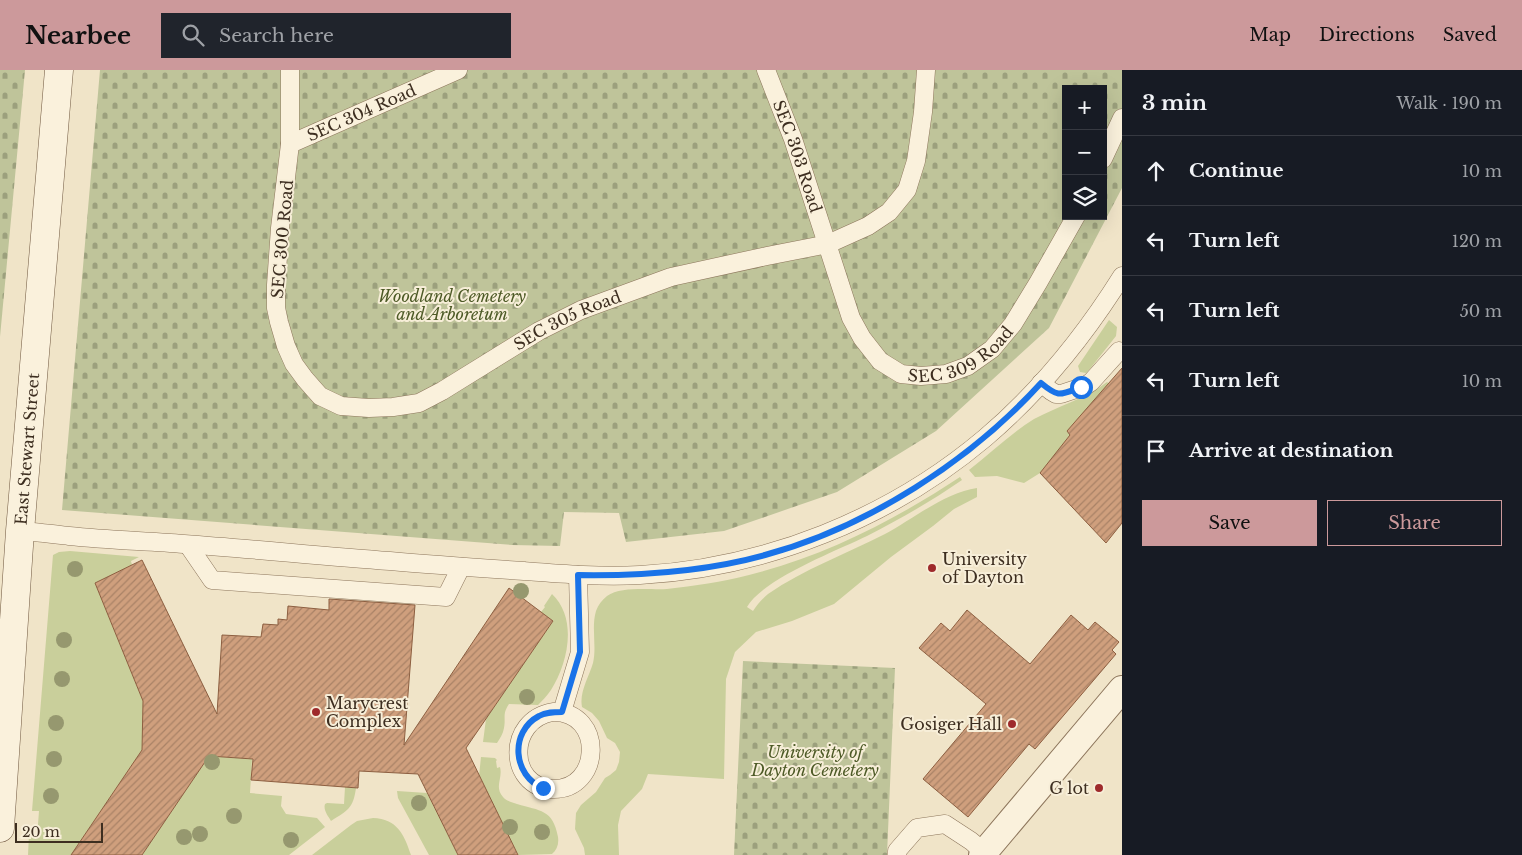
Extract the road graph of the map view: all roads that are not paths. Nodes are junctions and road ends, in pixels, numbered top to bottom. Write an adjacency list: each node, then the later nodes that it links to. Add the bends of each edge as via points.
1 (59, 70): 15 (main road, East Stewart Street)
2 (290, 70): 7 (lane, SEC 300 Road)
3 (458, 70): 7 (lane, SEC 304 Road)
4 (766, 70): 10 (lane, SEC 303 Road)
5 (926, 70): 10 (lane, SEC 305 Road, via 916,161 907,190 889,212 868,226)
6 (1122, 118): 8 (lane)
7 (290, 144): 14 (lane, SEC 300 Road, via 280,228 277,312 292,360)
8 (1107, 150)
9 (1074, 220): 10 (lane, SEC 309 Road, via 1013,324 992,349 968,366 946,374 901,374 880,361 851,318)
10 (828, 244): 14 (lane, SEC 305 Road, via 671,277 581,310 539,331 419,403 369,408 341,406)
11 (1122, 276): 13 (lane, via 1103,306)
12 (1119, 350): 13 (lane, via 1085,386 1056,394)
13 (1041, 383): 18 (lane, via 996,428 949,466 888,503 826,533 778,551 716,566 639,575)
14 (320, 396)
15 (20, 531): 16 (lane); 21 (main road, East Stewart Street)
16 (188, 544): 17 (lane); 17 (lane, via 212,580 446,597)
17 (461, 567): 18 (lane)
18 (578, 575): 20 (lane, via 580,652)
19 (1122, 689): 22 (street)
20 (562, 712): 20 (lane, via 546,713 532,721 518,743 519,761 526,775 543,788 568,786 585,772 590,763 590,737 576,719)
21 (0, 828)
22 (983, 854): 23 (lane, via 972,841 945,824 917,828)
23 (897, 855)

